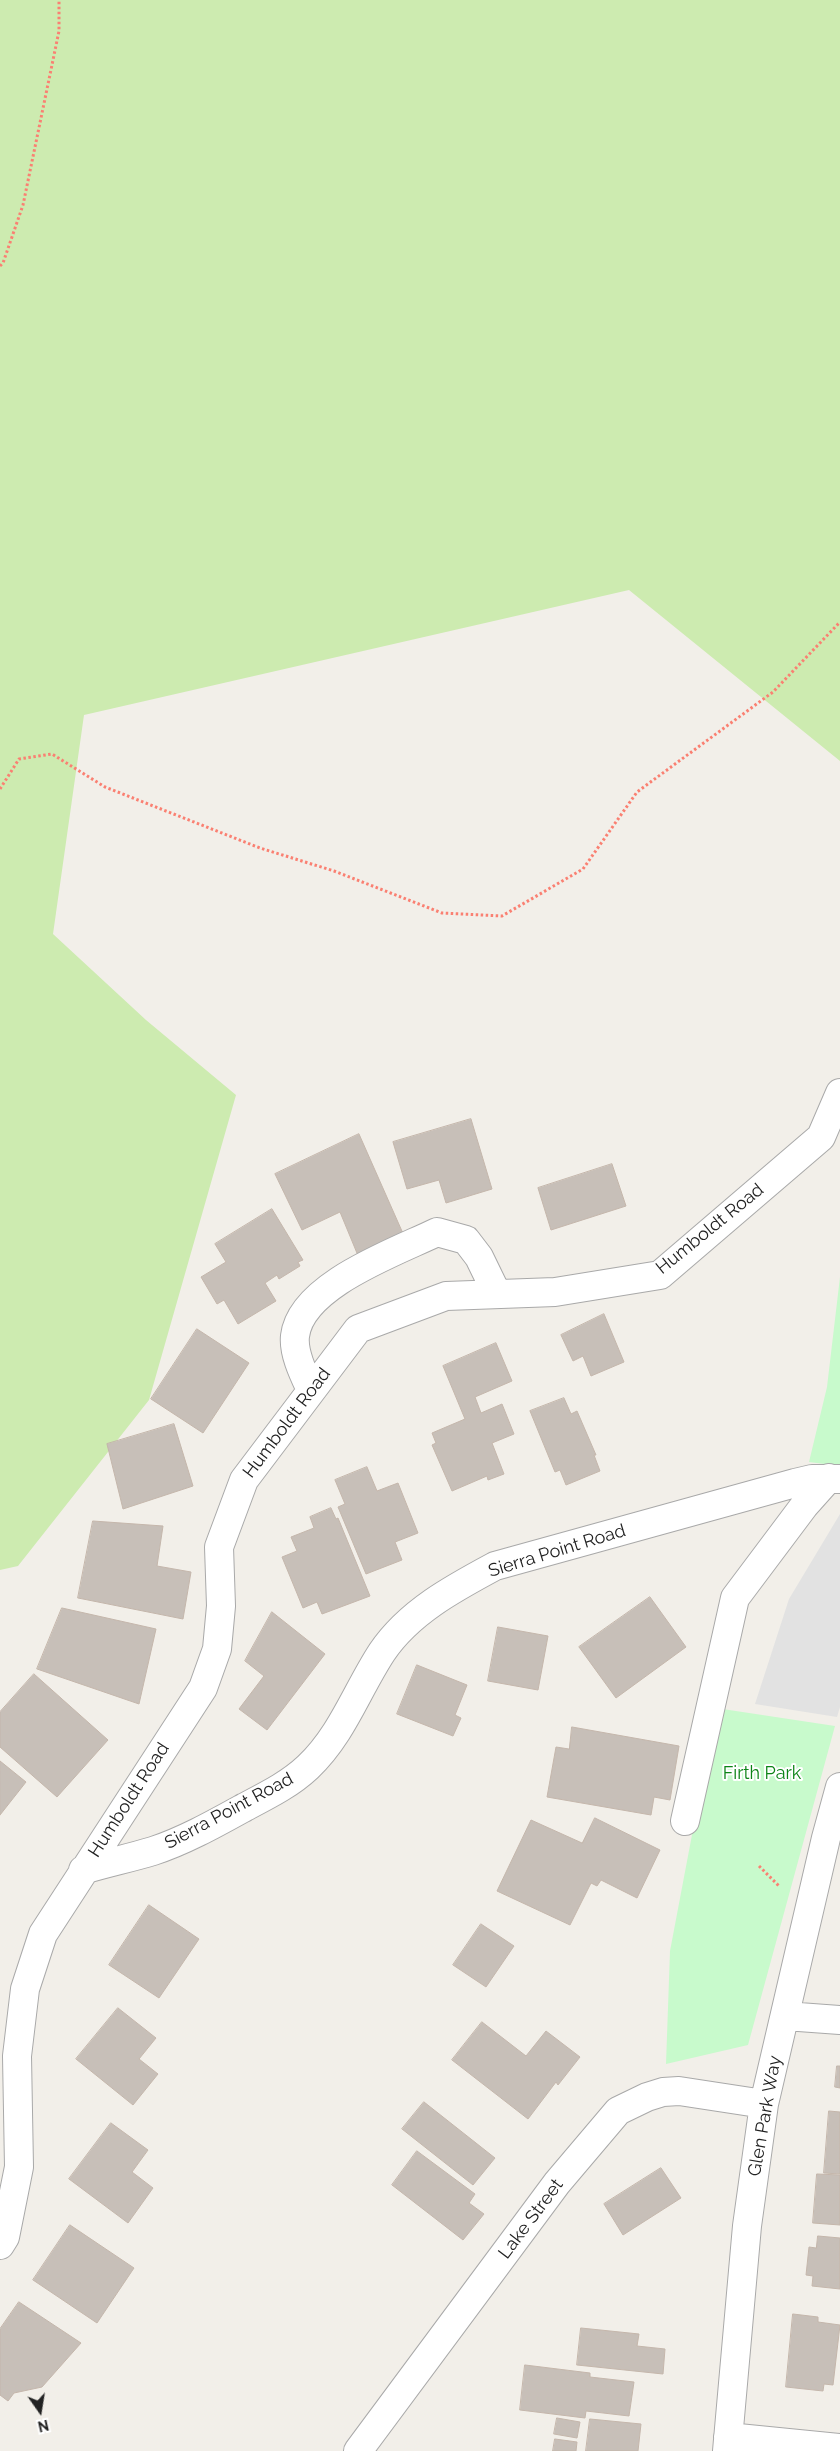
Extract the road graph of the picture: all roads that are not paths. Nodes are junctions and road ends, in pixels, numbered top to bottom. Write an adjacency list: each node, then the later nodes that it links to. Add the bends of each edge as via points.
1 (840, 1093): 2 (street, Humboldt Road, via 821,1137 660,1275 555,1292)
2 (497, 1294): 3 (street, Humboldt Road, via 446,1296 358,1329); 3 (street, via 479,1257 466,1240 438,1232 332,1284 302,1312 294,1337 300,1364)
3 (311, 1390): 7 (street, Humboldt Road, via 244,1480 225,1530 219,1547 221,1606 218,1650 202,1688)
4 (834, 1479): 6 (street, via 804,1506 735,1598); 7 (street, Sierra Point Road, via 795,1483 495,1566 455,1587 419,1612 399,1632 382,1652 330,1740 292,1781 213,1824 154,1850)
5 (840, 1787): 9 (street, Glen Park Way)
6 (685, 1821)
7 (83, 1870): 8 (street, Humboldt Road, via 43,1934 25,1989)
8 (11, 2007): 12 (street, Humboldt Road, via 17,2056 19,2167 5,2237)
9 (784, 2016): 10 (street); 11 (street, Glen Park Way)
10 (840, 2020)
11 (764, 2104): 13 (street, Glen Park Way, via 747,2226); 16 (street, Lake Street, via 679,2091 647,2097 618,2111 557,2183)
12 (0, 2245)
13 (727, 2444): 14 (street)
14 (766, 2446): 15 (street)
15 (840, 2448)
16 (358, 2451)

